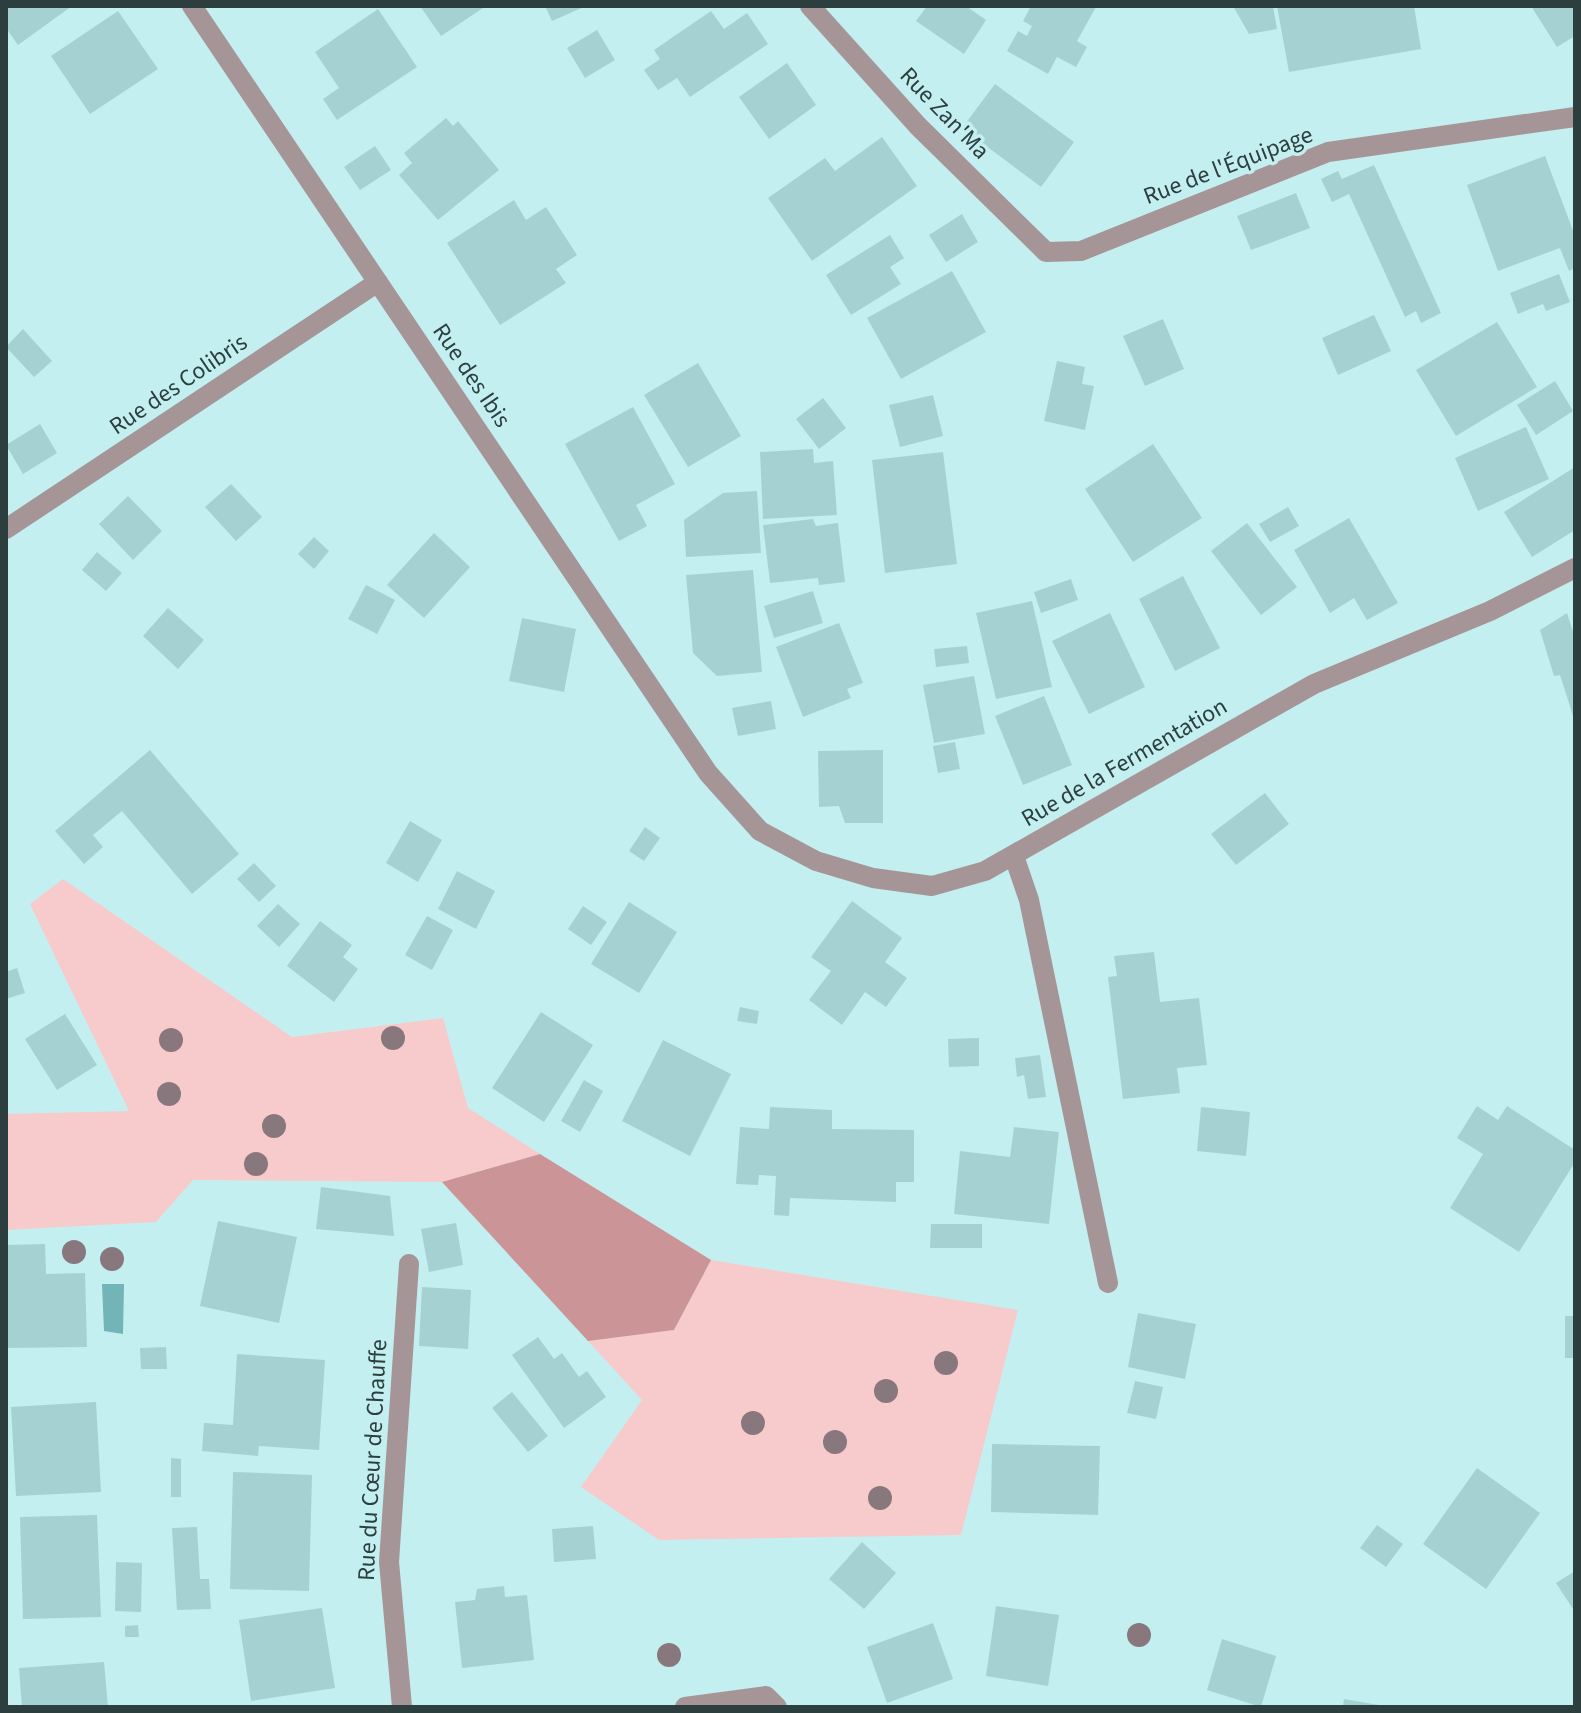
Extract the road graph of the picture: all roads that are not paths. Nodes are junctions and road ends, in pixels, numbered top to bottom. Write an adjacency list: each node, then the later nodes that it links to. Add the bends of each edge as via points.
1 (192, 6): 5 (street, Rue des Ibis)
2 (810, 6): 4 (street, Rue Zan'Ma, via 918,126)
3 (1575, 117): 4 (street, Rue de l'Équipage, via 1328,152 1081,251)
4 (1046, 252)
5 (378, 282): 6 (street, Rue des Colibris); 8 (street, Rue des Ibis)
6 (6, 529)
7 (1575, 568): 9 (street, Rue de la Fermentation, via 1490,611 1314,684)
8 (708, 773): 9 (street, Rue de la Fermentation, via 760,831 816,861 873,878 932,886 985,871)
9 (1014, 856): 11 (street, via 1029,900)
10 (409, 1264): 12 (street, Rue du Cœur de Chauffe, via 389,1562)
11 (1108, 1283)
12 (402, 1707)
13 (685, 1707): 14 (street, via 766,1696)
14 (777, 1707)

